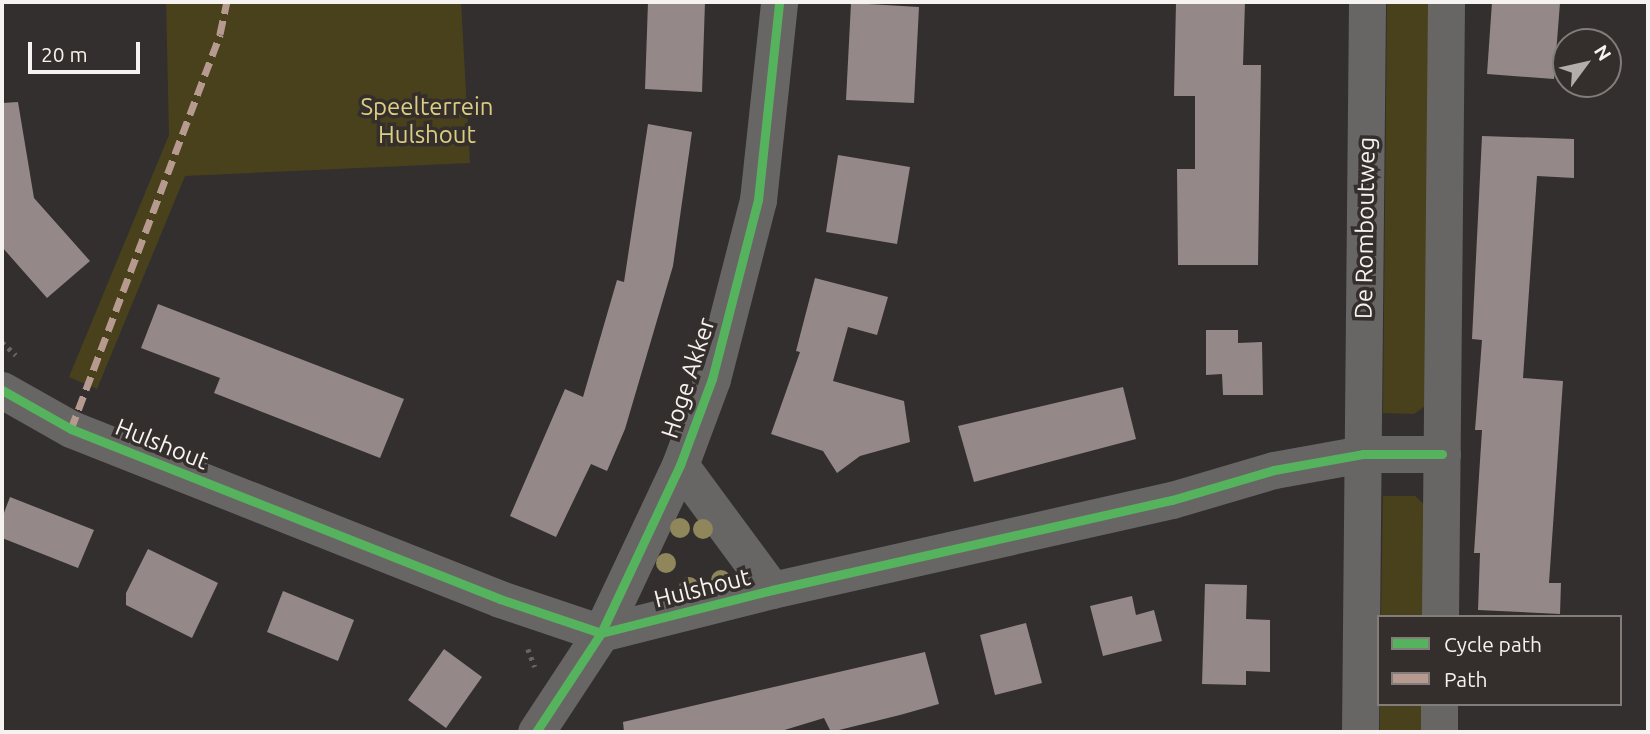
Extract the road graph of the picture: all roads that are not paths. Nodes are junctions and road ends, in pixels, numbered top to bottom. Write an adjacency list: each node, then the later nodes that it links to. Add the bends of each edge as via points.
1 (779, 2): 7 (street, Hoge Akker, via 758,200 712,379)
2 (1367, 2): 5 (street, De Romboutweg)
3 (1446, 2): 6 (street)
4 (2, 390): 10 (street, Hulshout, via 71,429)
5 (1363, 454): 6 (street); 8 (street, Hulshout, via 1275,470 1172,500); 13 (street, De Romboutweg)
6 (1442, 454): 9 (street)
7 (680, 466): 8 (street, Hulshout); 10 (street, Hoge Akker)
8 (772, 590): 10 (street, Hulshout)
9 (1440, 615)
10 (600, 633): 12 (street, Hoge Akker)
11 (1439, 706): 14 (street)
12 (536, 732)
13 (1360, 732)
14 (1439, 732)

